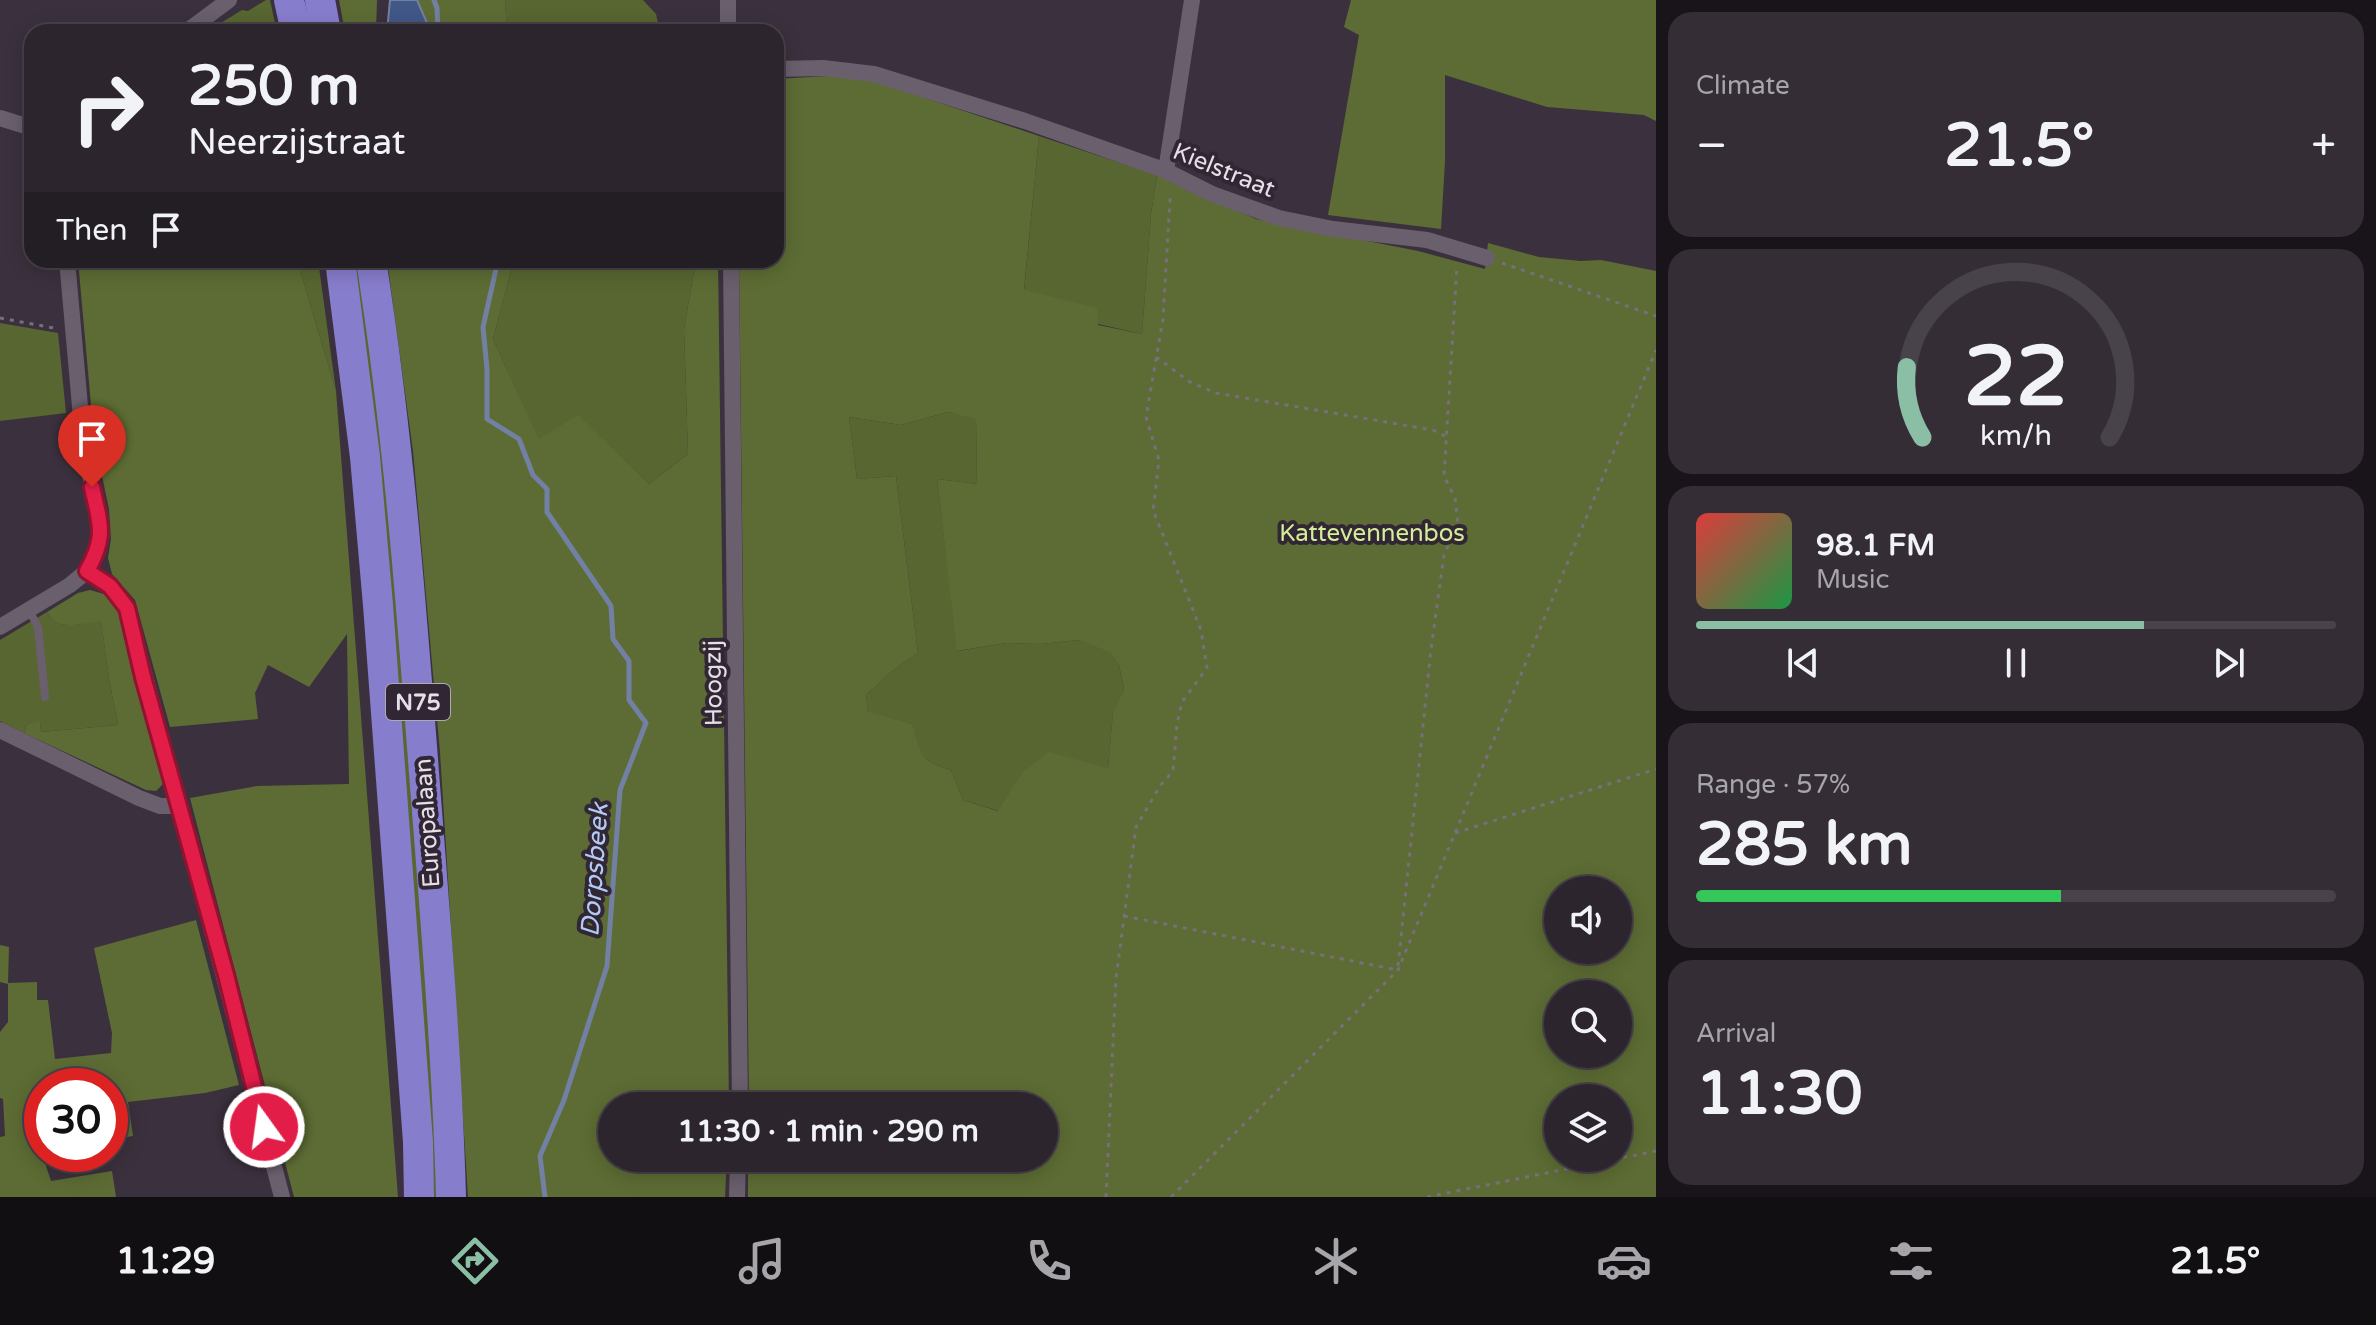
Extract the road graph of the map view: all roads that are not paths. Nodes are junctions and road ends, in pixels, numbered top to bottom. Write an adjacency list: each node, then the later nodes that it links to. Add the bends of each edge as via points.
1 (229, 0): 6 (street)
2 (320, 0): 8 (highway)
3 (728, 0): 9 (street)
4 (1192, 0): 13 (street)
5 (289, 1): 7 (highway)
6 (197, 24)
7 (294, 24)
8 (324, 24)
9 (728, 24)
10 (784, 69): 13 (street, Kielstraat, via 874,74)
11 (0, 118): 12 (street)
12 (24, 125)
13 (1166, 171): 14 (street, Kielstraat, via 1279,218 1427,240)
14 (1487, 258)
15 (68, 268): 19 (street, via 83,440 102,535)
16 (341, 268): 28 (highway, Europalaan / N75, via 377,590)
17 (372, 268): 29 (highway, Europalaan / N75, via 403,500)
18 (731, 268): 25 (street, Hoogzij)
19 (87, 571): 20 (street); 24 (street, via 110,586 127,608)
20 (29, 610): 21 (street); 22 (lane, via 38,627)
21 (0, 627)
22 (45, 697)
23 (0, 730): 24 (street, via 150,802)
24 (178, 806): 27 (street)
25 (740, 1092)
26 (738, 1172): 30 (street)
27 (282, 1197)
28 (419, 1197)
29 (451, 1197)
30 (737, 1197)

